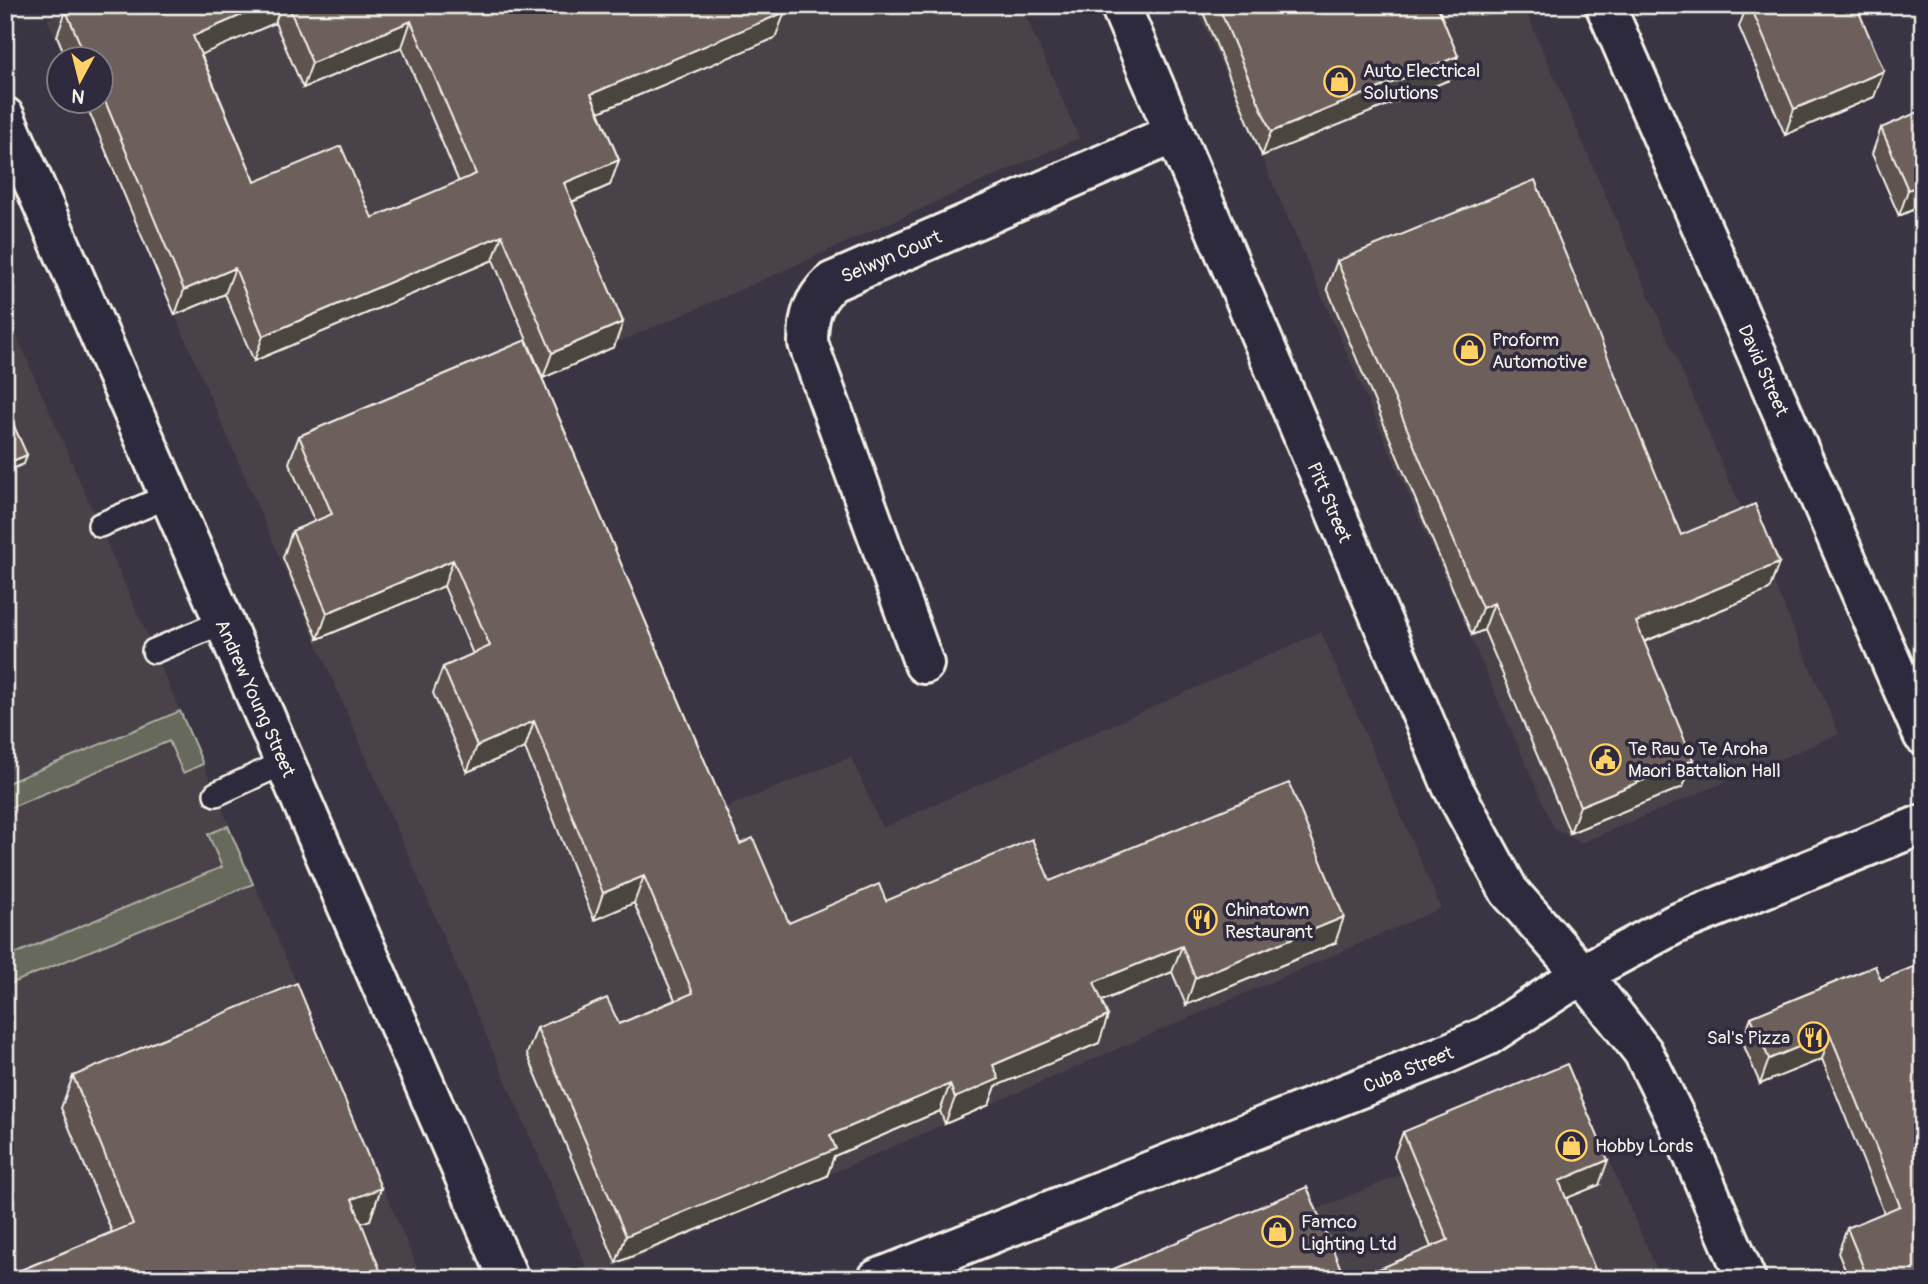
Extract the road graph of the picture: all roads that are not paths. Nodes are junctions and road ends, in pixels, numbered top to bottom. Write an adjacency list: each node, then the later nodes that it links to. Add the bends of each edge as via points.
1 (1120, 5): 4 (street, Pitt Street)
2 (1605, 5): 10 (street, David Street)
3 (5, 117): 5 (street, Andrew Young Street)
4 (1173, 134): 9 (street, Selwyn Court, via 832,282 816,296 808,318 808,343); 14 (street, Pitt Street, via 1452,786 1509,891)
5 (169, 496): 6 (lane); 7 (street, Andrew Young Street)
6 (100, 525)
7 (223, 622): 8 (lane); 11 (street, Andrew Young Street)
8 (154, 650)
9 (924, 664)
10 (1923, 735)
11 (285, 762): 12 (lane); 16 (street, Andrew Young Street)
12 (216, 794)
13 (1923, 824): 14 (street, Cuba Street, via 1675,924)
14 (1582, 974): 15 (street, Cuba Street, via 1486,1036 1444,1055); 17 (street, Pitt Street, via 1643,1052)
15 (899, 1275)
16 (509, 1279)
17 (1746, 1279)

